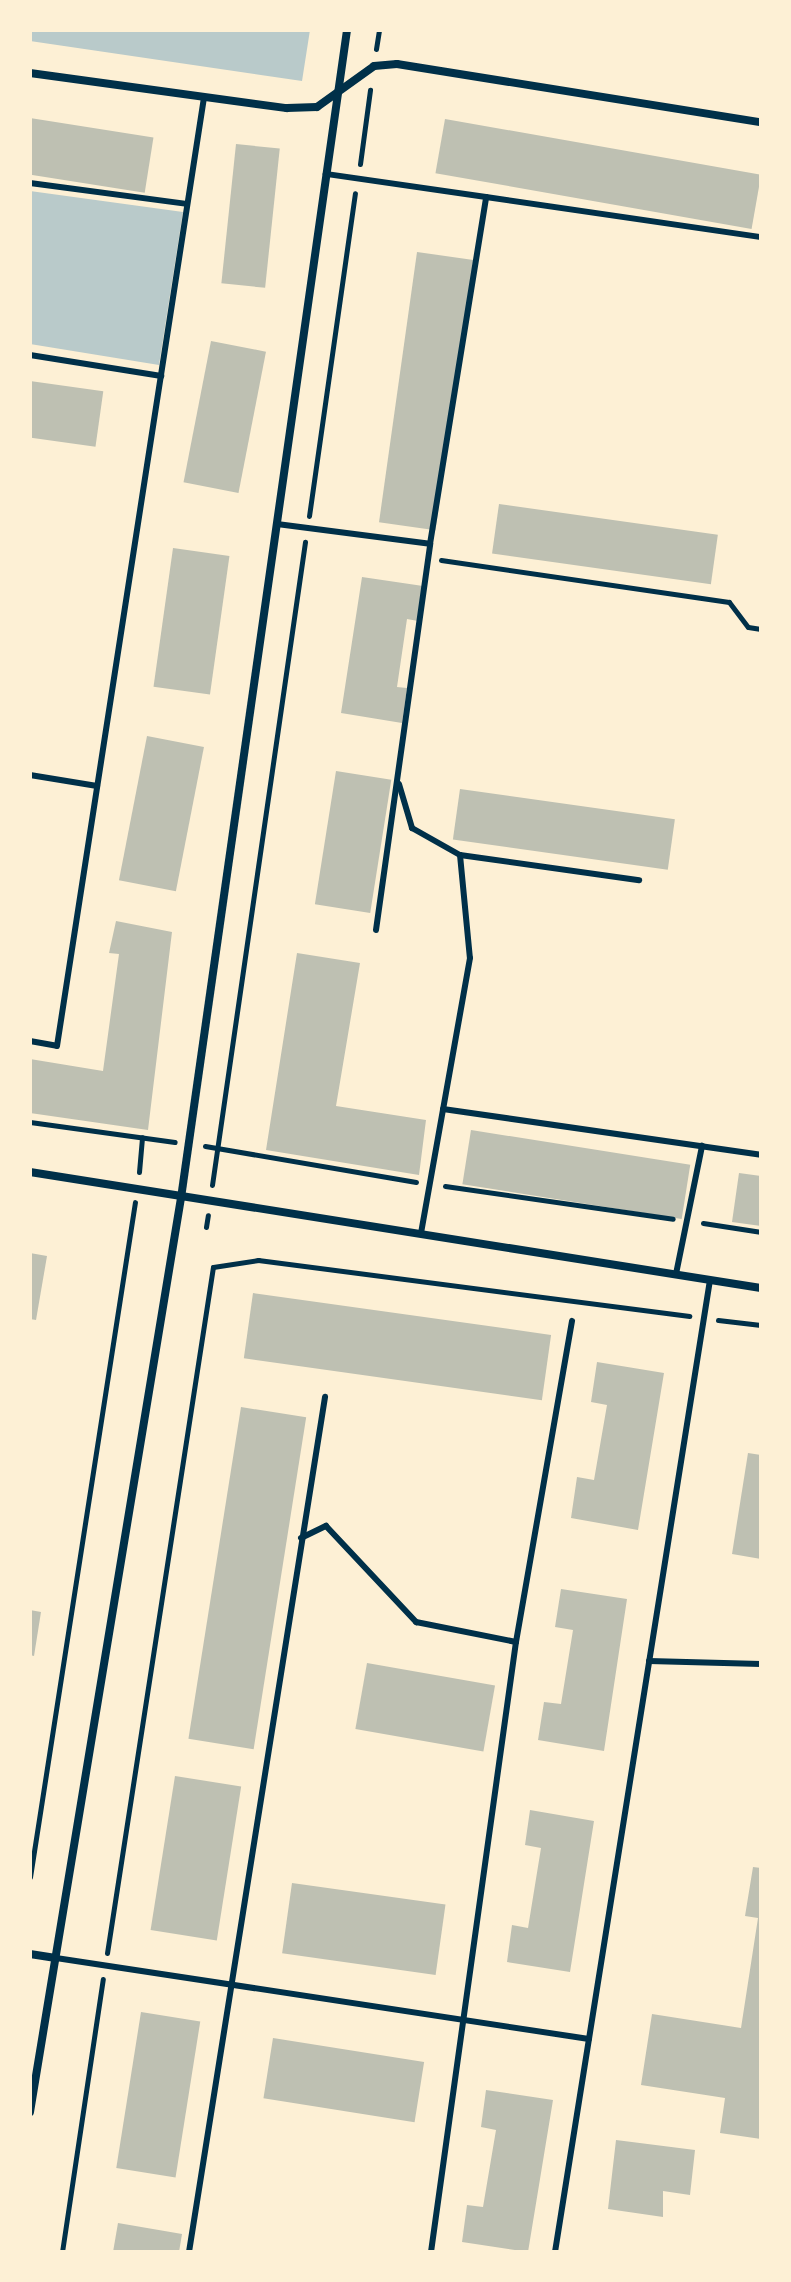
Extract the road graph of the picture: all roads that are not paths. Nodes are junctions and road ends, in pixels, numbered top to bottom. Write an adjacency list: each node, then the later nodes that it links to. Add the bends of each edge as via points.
1 (347, 30): 3 (street)
2 (30, 73): 4 (street)
3 (338, 92): 4 (street, via 317,107); 5 (street, via 374,66); 6 (street)
4 (204, 97): 9 (lane)
5 (761, 122)
6 (326, 174): 8 (lane); 13 (street)
7 (30, 183): 9 (lane)
8 (486, 197): 10 (lane); 14 (lane)
9 (187, 204): 12 (lane)
10 (761, 237)
11 (30, 355): 12 (lane)
12 (161, 376): 17 (lane)
13 (277, 524): 14 (lane); 26 (street)
14 (430, 544): 16 (lane)
15 (30, 775): 17 (lane)
16 (399, 784): 18 (lane, via 412,828); 20 (lane)
17 (97, 786): 21 (lane, via 57,1046)
18 (460, 855): 19 (lane); 22 (lane, via 470,958)
19 (639, 880)
20 (376, 930)
21 (30, 1041)
22 (443, 1109): 23 (lane); 27 (lane)
23 (702, 1146): 24 (lane); 28 (lane)
24 (761, 1155)
25 (30, 1172): 26 (street)
26 (181, 1198): 27 (street); 38 (street)
27 (421, 1234): 28 (street)
28 (676, 1274): 29 (street)
29 (710, 1280): 30 (street); 35 (lane)
30 (761, 1288)
31 (572, 1321): 34 (lane)
32 (325, 1397): 33 (lane)
33 (301, 1538): 34 (lane, via 326,1526 416,1622); 39 (lane)
34 (516, 1642): 40 (lane)
35 (649, 1661): 36 (lane); 41 (lane)
36 (761, 1664)
37 (30, 1954): 38 (street)
38 (56, 1958): 39 (lane); 42 (street)
39 (234, 1990): 40 (lane); 43 (lane)
40 (467, 2021): 41 (lane); 44 (lane)
41 (589, 2039): 45 (lane)
42 (30, 2112)
43 (189, 2252)
44 (431, 2252)
45 (555, 2252)

